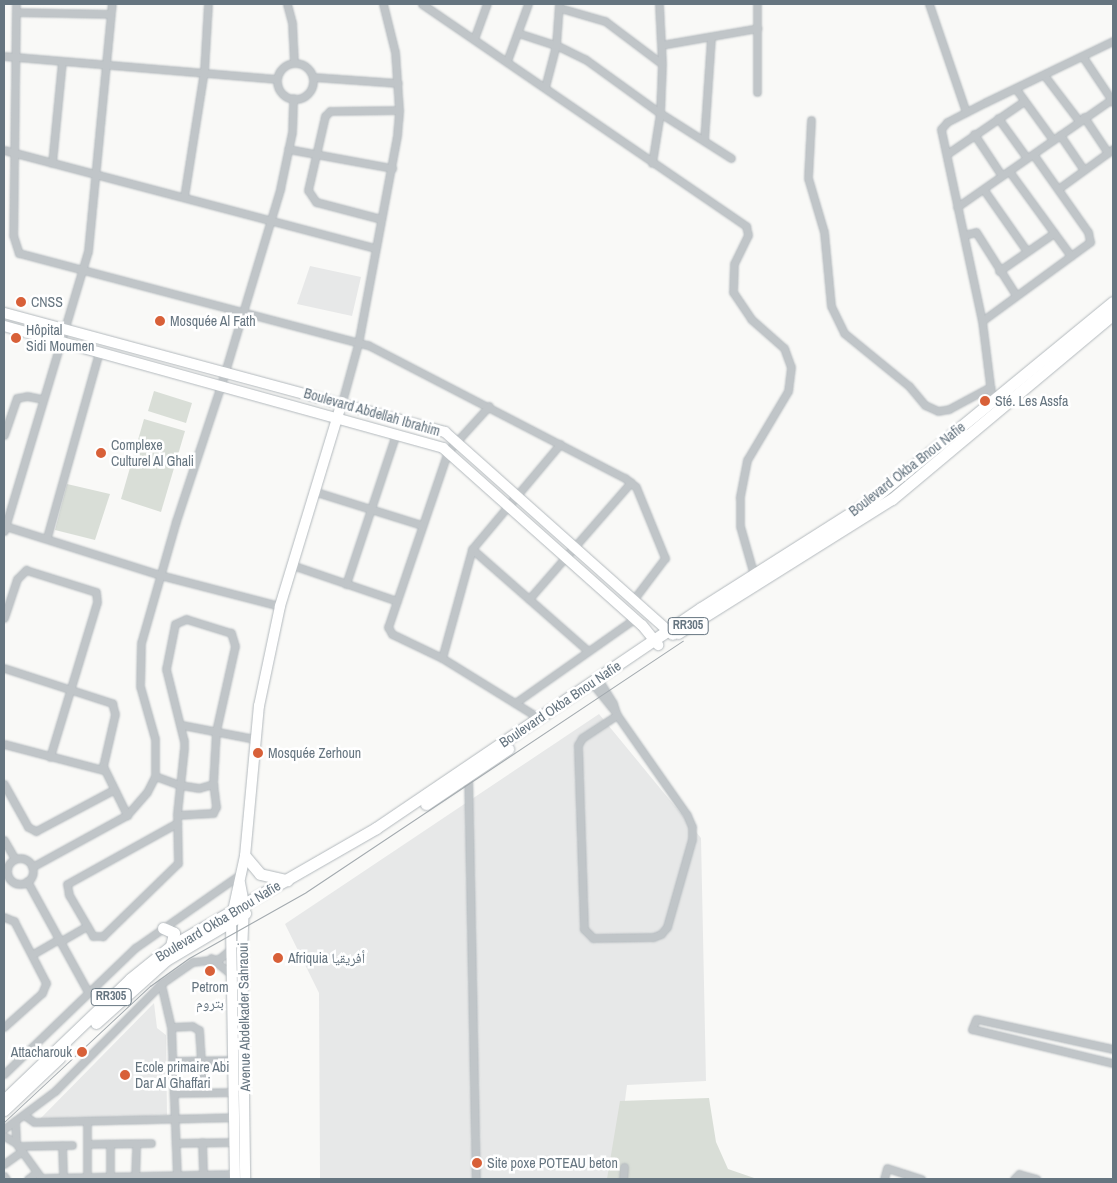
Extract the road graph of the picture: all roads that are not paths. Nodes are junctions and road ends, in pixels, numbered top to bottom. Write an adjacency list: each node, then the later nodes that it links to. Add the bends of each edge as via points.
1 (112, 4): 13 (street)
2 (208, 4): 29 (street)
3 (288, 4): 27 (street)
4 (383, 4): 33 (street, via 396,52)
5 (422, 4): 17 (street)
6 (487, 4): 17 (street)
7 (528, 4): 15 (street)
8 (659, 4): 20 (street)
9 (757, 4): 14 (street)
10 (928, 4): 41 (street)
11 (560, 6): 19 (street); 28 (street, via 605,21)
12 (16, 8): 13 (street); 23 (street)
13 (110, 14): 26 (street)
14 (758, 28): 16 (street); 36 (street)
15 (518, 33): 19 (street); 25 (street)
16 (711, 38): 20 (street); 48 (street)
17 (474, 39): 25 (street)
18 (1113, 41): 22 (street)
19 (556, 45): 34 (street); 42 (street, via 585,59)
20 (661, 45): 28 (street)
21 (4, 56): 23 (street)
22 (1083, 57): 30 (street); 38 (street)
23 (14, 58): 24 (street); 53 (street)
24 (62, 61): 26 (street); 59 (street)
25 (507, 61): 34 (street)
26 (105, 63): 29 (street); 63 (street)
27 (294, 63): 31 (street, via 309,69); 32 (street, via 282,68)
28 (662, 64): 42 (street)
29 (204, 71): 32 (street); 67 (street)
30 (1044, 75): 35 (street); 44 (street)
31 (312, 77): 33 (street); 37 (street, via 308,93)
32 (277, 79): 37 (street, via 281,92)
33 (398, 83): 40 (street)
34 (545, 87): 58 (street)
35 (1016, 89): 39 (street); 41 (street)
36 (757, 92)
37 (293, 98): 50 (street)
38 (1113, 100): 44 (street)
39 (1024, 101): 43 (street); 49 (street)
40 (399, 110): 54 (street, via 330,111 325,116); 60 (street)
41 (966, 112): 55 (street, via 943,125)
42 (660, 113): 48 (street); 58 (street)
43 (998, 118): 46 (street); 56 (street)
44 (1082, 119): 47 (street); 52 (street)
45 (811, 120): 92 (street, via 808,178 824,232 831,306 844,333 909,386 925,405 938,411 949,409)
46 (974, 134): 55 (street); 64 (street)
47 (1060, 135): 49 (street); 61 (street)
48 (704, 140): 57 (street)
49 (1053, 140): 56 (street)
50 (288, 149): 54 (street); 70 (street)
51 (4, 150): 53 (street)
52 (1111, 151): 61 (street)
53 (14, 153): 59 (street); 76 (street, via 13,235 16,249 24,256)
54 (317, 154): 60 (street); 69 (street, via 308,190 311,198)
55 (947, 154): 68 (street)
56 (1030, 156): 62 (street); 65 (street)
57 (731, 158)
58 (652, 162): 116 (street, via 746,226 748,235 734,264 733,292 751,319 778,340 790,362 788,391 752,448 740,497 740,526)
59 (52, 163): 63 (street)
60 (392, 168): 69 (street)
61 (1084, 170): 65 (street)
62 (1009, 171): 64 (street); 71 (street)
63 (95, 175): 67 (street); 76 (street, via 91,236)
64 (1002, 176): 66 (street)
65 (1058, 189): 75 (street, via 1091,239 1089,244)
66 (984, 190): 68 (street); 74 (street)
67 (184, 197): 70 (street)
68 (958, 207): 72 (street)
69 (381, 219): 73 (street)
70 (271, 220): 73 (street); 81 (street)
71 (1054, 233): 74 (street); 75 (street)
72 (964, 235): 77 (street, via 976,232); 83 (street)
73 (375, 248): 88 (street)
74 (1026, 250): 77 (street)
75 (1071, 256): 78 (street)
76 (80, 271): 81 (street); 85 (street)
77 (999, 271): 78 (street)
78 (1016, 296): 83 (street)
79 (1113, 302): 86 (main road, Boulevard Okba Bnou Nafie / RR305)
80 (4, 313): 85 (street, Boulevard Abdellah Ibrahim)
81 (243, 313): 88 (street); 90 (street)
82 (1113, 314): 86 (main road, Boulevard Okba Bnou Nafie / RR305)
83 (982, 322): 92 (street)
84 (4, 326): 87 (street, Boulevard Abdellah Ibrahim)
85 (64, 328): 87 (street); 90 (street, Boulevard Abdellah Ibrahim)
86 (1075, 340): 94 (main road, Boulevard Okba Bnou Nafie / RR305); 124 (main road, Boulevard Okba Bnou Nafie / RR305, via 885,504)
87 (60, 342): 89 (street, Boulevard Abdellah Ibrahim); 93 (street)
88 (358, 344): 95 (street); 96 (street, via 396,358)
89 (99, 352): 91 (street, Boulevard Abdellah Ibrahim); 110 (street)
90 (225, 371): 91 (street); 95 (street, Boulevard Abdellah Ibrahim)
91 (222, 385): 97 (street, Boulevard Abdellah Ibrahim); 115 (street)
92 (990, 387): 94 (street)
93 (42, 399): 99 (street, via 17,398); 108 (street)
94 (992, 401): 116 (main road, Boulevard Okba Bnou Nafie / RR305, via 874,498)
95 (342, 402): 97 (street); 100 (street, Boulevard Abdellah Ibrahim, via 445,432)
96 (489, 406): 100 (street); 101 (street)
97 (338, 418): 98 (street, Boulevard Abdellah Ibrahim); 104 (street)
98 (396, 434): 102 (street, Boulevard Abdellah Ibrahim); 107 (street)
99 (4, 435)
100 (456, 440): 102 (street); 105 (street, Boulevard Abdellah Ibrahim)
101 (560, 444): 103 (street); 105 (street)
102 (448, 451): 106 (street, Boulevard Abdellah Ibrahim); 109 (street)
103 (631, 482): 111 (street); 119 (street, via 665,558)
104 (316, 492): 107 (street); 114 (street)
105 (517, 495): 106 (street); 111 (street, Boulevard Abdellah Ibrahim)
106 (508, 506): 112 (street); 113 (street, Boulevard Abdellah Ibrahim)
107 (372, 509): 109 (street); 117 (street)
108 (5, 525): 110 (street)
109 (421, 525): 120 (street)
110 (47, 537): 115 (street)
111 (574, 547): 113 (street); 119 (street, Boulevard Abdellah Ibrahim)
112 (472, 550): 118 (street); 127 (street)
113 (565, 557): 118 (street); 123 (street, Boulevard Abdellah Ibrahim)
114 (292, 565): 117 (street); 121 (street)
115 (160, 575): 121 (street); 141 (street, via 139,660 142,695 156,753)
116 (754, 575): 124 (main road, Boulevard Okba Bnou Nafie / RR305)
117 (346, 584): 120 (street)
118 (529, 598): 126 (street)
119 (634, 598): 124 (street, Boulevard Abdellah Ibrahim)
120 (397, 601): 127 (street, via 388,626 392,634)
121 (280, 606): 136 (street)
122 (4, 618): 130 (street, via 17,579 26,570 96,592 97,602)
123 (634, 619): 125 (street, Boulevard Abdellah Ibrahim); 126 (street)
124 (671, 633): 125 (main road, Boulevard Okba Bnou Nafie / RR305)
125 (657, 643): 129 (main road, Boulevard Okba Bnou Nafie / RR305)
126 (588, 651): 131 (street)
127 (442, 658): 131 (street)
128 (4, 668): 130 (street)
129 (597, 684): 132 (street); 133 (main road, Boulevard Okba Bnou Nafie / RR305); 140 (main road, Boulevard Okba Bnou Nafie / RR305)
130 (71, 689): 138 (street); 139 (street, via 107,700 115,708)
131 (515, 703): 133 (street)
132 (617, 714): 132 (street, via 582,738 578,745 584,929 593,938 653,937 667,927 692,839 692,827)
133 (539, 718): 140 (main road, Boulevard Okba Bnou Nafie / RR305)
134 (182, 725): 135 (street); 135 (street, via 166,669 175,624 182,619 228,632 235,640); 144 (street, via 184,748)
135 (216, 731): 136 (street); 143 (street)
136 (255, 739): 149 (street)
137 (4, 744): 138 (street)
138 (50, 757): 139 (street)
139 (103, 770): 145 (street)
140 (468, 771): 154 (main road, Boulevard Okba Bnou Nafie / RR305); 156 (main road, Boulevard Okba Bnou Nafie / RR305, via 360,847); 213 (street)
141 (155, 776): 144 (street); 146 (street, via 147,792)
142 (4, 784): 145 (street, via 28,827 36,831)
143 (213, 784): 144 (street, via 199,788); 147 (street, via 216,807 213,813)
144 (180, 785): 147 (street)
145 (113, 790): 146 (street)
146 (127, 815): 151 (street)
147 (177, 819): 159 (street, via 179,860 175,869 103,936 95,937); 159 (street, via 68,883 66,890)
148 (4, 840): 150 (street)
149 (245, 856): 153 (street); 154 (main road, via 251,866 266,876)
150 (15, 859): 151 (street, via 25,859); 152 (street, via 8,866)
151 (32, 867): 155 (street, via 32,875)
152 (6, 878): 155 (street, via 19,883)
153 (241, 878): 156 (street, Avenue Abdelkader Sahraoui); 157 (street, Avenue Abdelkader Sahraoui); 160 (street, via 228,880 198,906)
154 (289, 880): 156 (main road, Boulevard Okba Bnou Nafie / RR305)
155 (27, 881): 161 (street)
156 (244, 909): 157 (main road, Boulevard Okba Bnou Nafie / RR305); 212 (street, Avenue Abdelkader Sahraoui)
157 (232, 916): 162 (main road, Boulevard Okba Bnou Nafie / RR305); 163 (street, Avenue Abdelkader Sahraoui); 181 (main road, Boulevard Okba Bnou Nafie / RR305, via 141,980)
158 (4, 917): 164 (street, via 14,921)
159 (87, 926): 161 (street)
160 (163, 928): 162 (main road, via 174,933); 168 (street)
161 (60, 940): 164 (street); 168 (street)
162 (172, 946): 180 (main road, Boulevard Okba Bnou Nafie / RR305, via 130,978)
163 (231, 949): 165 (street, via 219,959); 166 (street, Avenue Abdelkader Sahraoui)
164 (33, 954): 169 (street, via 45,976 46,987)
165 (211, 958): 166 (street); 167 (street, via 193,962)
166 (231, 974): 173 (street, Avenue Abdelkader Sahraoui)
167 (161, 984): 170 (street); 182 (street, via 55,1091)
168 (88, 992): 176 (street)
169 (4, 1026)
170 (171, 1027): 172 (street, via 197,1028); 174 (street)
171 (1113, 1049): 175 (street, via 976,1019 972,1029)
172 (200, 1059): 173 (street); 174 (street); 177 (street)
173 (232, 1060): 178 (street, Avenue Abdelkader Sahraoui)
174 (172, 1061): 179 (street)
175 (1113, 1063)
176 (4, 1074)
177 (203, 1092): 178 (street); 179 (street)
178 (235, 1092): 183 (street, Avenue Abdelkader Sahraoui)
179 (175, 1093): 184 (street)
180 (4, 1100)
181 (4, 1110)
182 (24, 1115): 185 (street); 186 (street, via 34,1122)
183 (233, 1117): 184 (street); 191 (street, Avenue Abdelkader Sahraoui)
184 (173, 1120): 186 (street); 189 (street)
185 (16, 1121): 187 (street); 198 (street)
186 (87, 1121): 193 (street)
187 (4, 1129)
188 (4, 1136): 198 (street)
189 (176, 1142): 190 (street); 208 (street)
190 (202, 1142): 191 (street); 203 (street)
191 (234, 1142): 204 (street, Avenue Abdelkader Sahraoui)
192 (151, 1143): 195 (street)
193 (86, 1144): 194 (street); 206 (street)
194 (110, 1144): 195 (street); 211 (street)
195 (136, 1144): 207 (street)
196 (62, 1145): 197 (street); 198 (street); 205 (street)
197 (72, 1145)
198 (19, 1147): 199 (street); 202 (street)
199 (4, 1164)
200 (624, 1167): 214 (street)
201 (4, 1176): 209 (street)
202 (40, 1177): 205 (street); 210 (street)
203 (203, 1177): 204 (street); 208 (street)
204 (234, 1177)
205 (62, 1178): 206 (street)
206 (87, 1178): 211 (street)
207 (135, 1178): 208 (street); 211 (street)
208 (177, 1178)
209 (6, 1179)
210 (28, 1179)
211 (110, 1179)
212 (245, 1179)
213 (476, 1179)
214 (623, 1179)
215 (884, 1179): 216 (street, via 887,1168)
216 (921, 1179)
217 (1014, 1179): 218 (street, via 1019,1174)
218 (1036, 1179)

